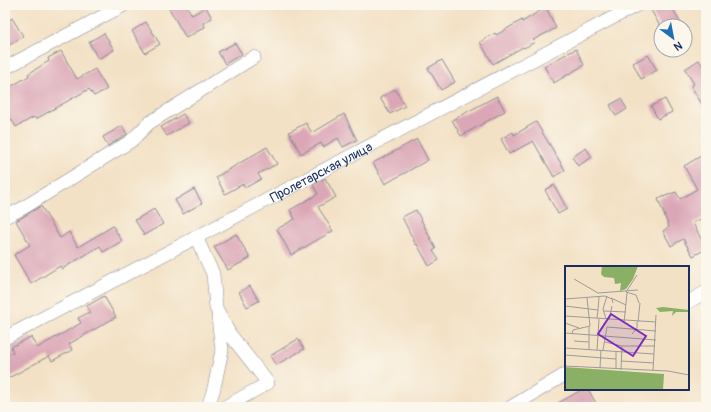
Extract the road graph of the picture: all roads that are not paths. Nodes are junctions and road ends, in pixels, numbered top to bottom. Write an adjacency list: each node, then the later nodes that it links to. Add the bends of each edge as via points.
1 (124, 5): 4 (street)
2 (637, 5): 6 (street, Пролетарская улица)
3 (254, 57): 5 (street, via 149,124 131,141)
4 (5, 68)
5 (5, 218)
6 (196, 237): 9 (street, via 213,274); 10 (street, Пролетарская улица)
7 (706, 292): 8 (street)
8 (689, 301)
9 (216, 308): 12 (street, via 222,350); 13 (street, via 229,333 268,383)
10 (5, 338)
11 (565, 375): 14 (street)
12 (208, 407)
13 (225, 407)
14 (511, 407)

